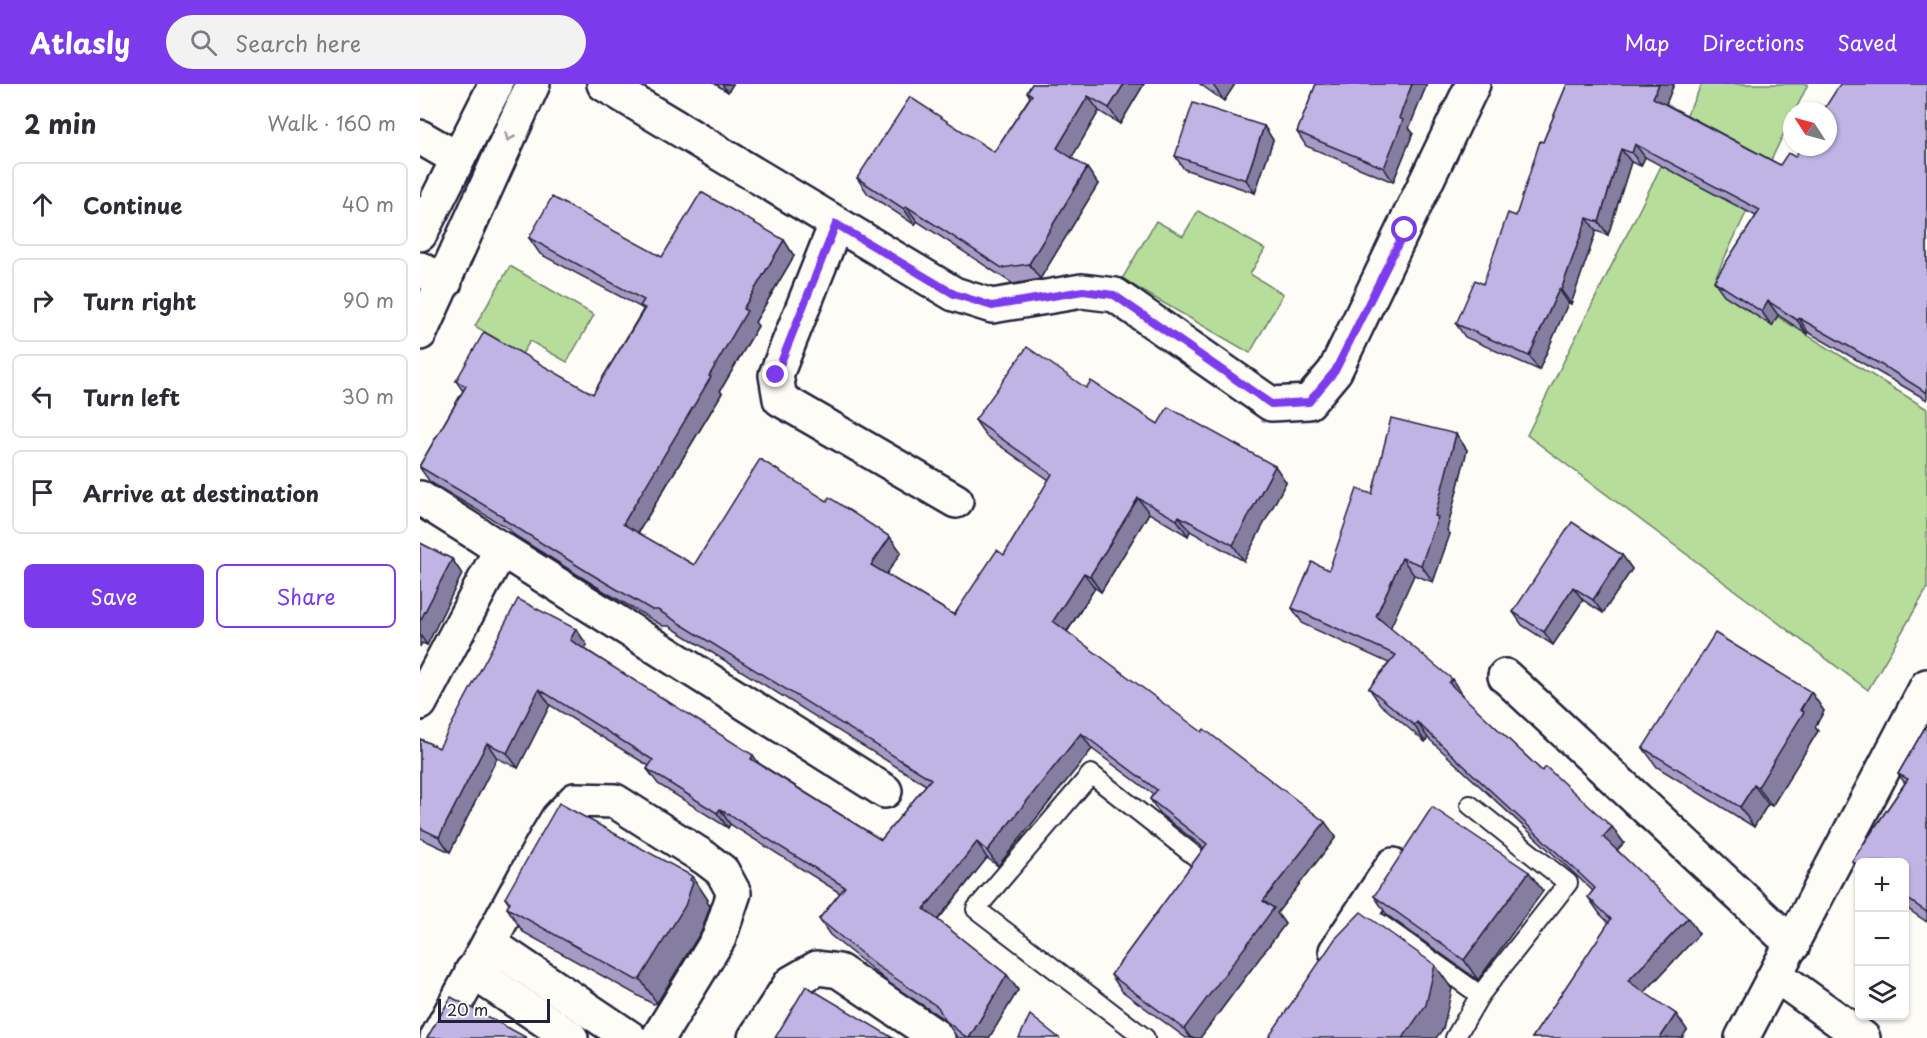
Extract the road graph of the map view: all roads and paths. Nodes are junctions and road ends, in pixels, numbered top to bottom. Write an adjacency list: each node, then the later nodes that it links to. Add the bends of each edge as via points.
1 (496, 84): 7 (street)
2 (533, 84): 10 (street, one-way to 10)
3 (604, 84): 8 (street)
4 (1473, 84): 8 (street, via 1335,371 1309,402 1271,404 1114,295 1083,291 992,306 954,294)
5 (420, 138): 7 (street)
6 (420, 152): 7 (street)
7 (455, 164): 9 (street)
8 (836, 224): 13 (street, via 776,375 780,399)
9 (420, 234)
10 (432, 276): 11 (street)
11 (420, 333)
12 (420, 498): 14 (street)
13 (956, 501)
14 (501, 549): 17 (street); 18 (street)
15 (1504, 676): 24 (street)
16 (1927, 687): 24 (street)
17 (420, 703)
18 (885, 791)
19 (1470, 805): 28 (lane, via 1568,883)
20 (1200, 860): 35 (lane, via 1091,774 976,909)
21 (1393, 865): 27 (street)
22 (1379, 923): 28 (lane)
23 (489, 943): 25 (street); 31 (street); 32 (street, via 558,818 575,800 615,801 722,871 734,893 719,938)
24 (1793, 945): 26 (street)
25 (472, 972): 29 (street); 30 (street)
26 (1777, 976): 37 (street); 38 (street)
27 (1319, 978)
28 (1480, 995): 36 (lane)
29 (436, 1038)
30 (571, 1038)
31 (630, 1038)
32 (658, 1038)
33 (755, 1038): 34 (street, via 791,983 817,968 839,971)
34 (938, 1038)
35 (1145, 1038)
36 (1455, 1038)
37 (1742, 1038)
38 (1863, 1038)

